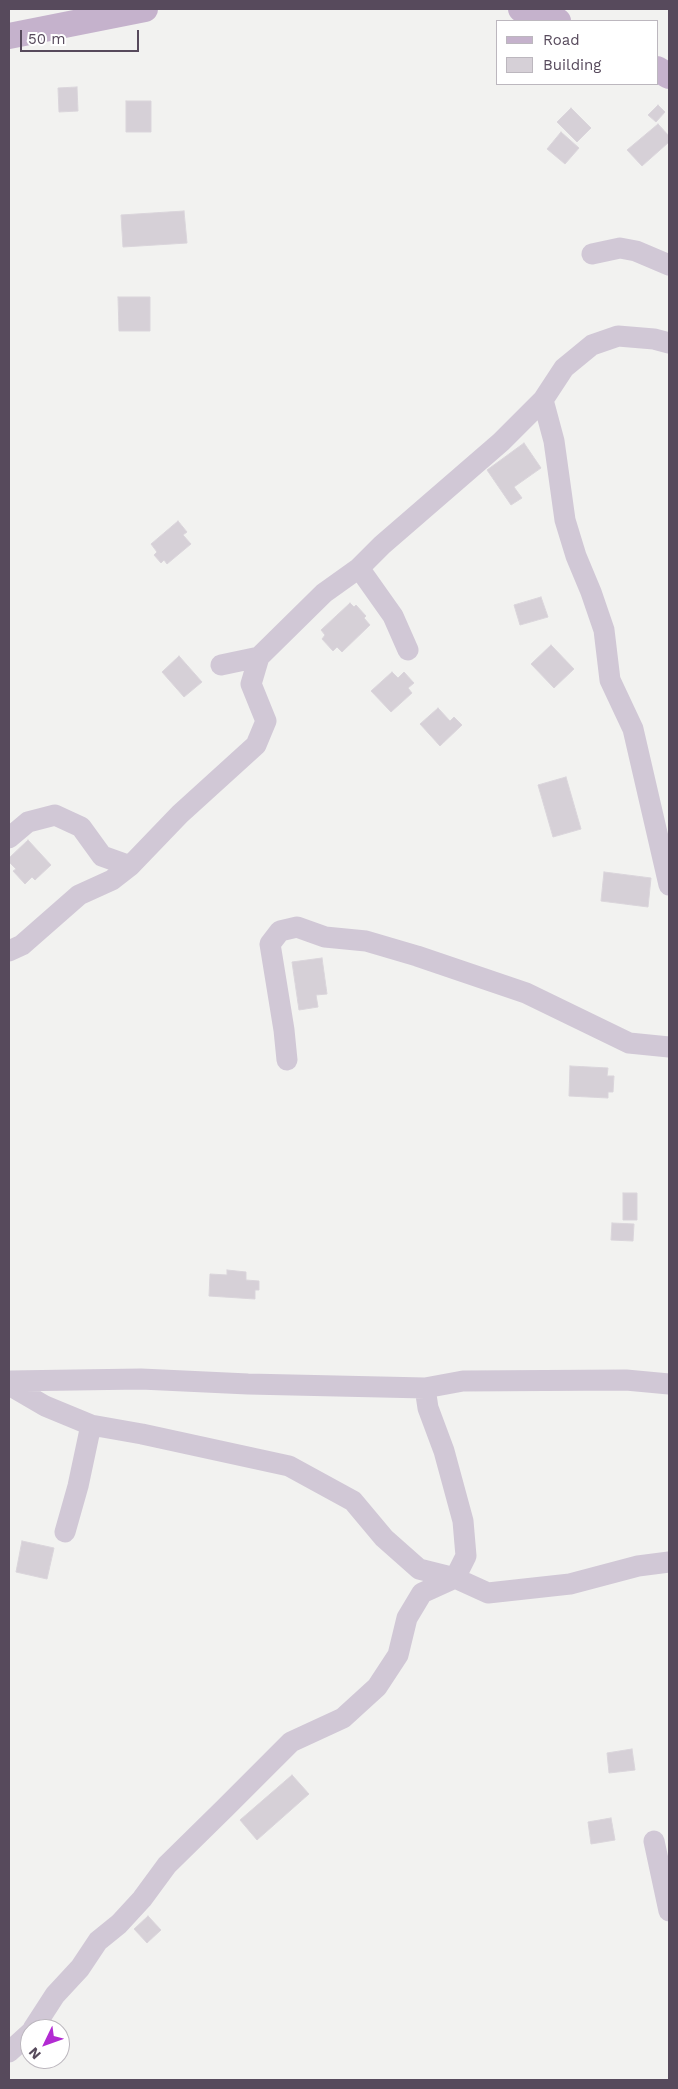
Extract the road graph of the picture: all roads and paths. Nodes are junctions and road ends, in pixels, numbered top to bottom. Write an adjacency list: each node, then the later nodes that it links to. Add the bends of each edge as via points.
1 (145, 9): 4 (main road)
2 (521, 9): 3 (main road)
3 (555, 20)
4 (9, 36)
5 (658, 70): 6 (main road)
6 (669, 76)
7 (592, 254): 8 (street, via 620,248)
8 (669, 265)
9 (669, 343): 10 (street, via 618,336 592,345 564,368)
10 (543, 400): 11 (street, via 501,442); 17 (street, via 554,441 565,520 604,630 610,680 633,729)
11 (359, 568): 12 (street, via 393,616); 13 (street, via 324,593)
12 (408, 650)
13 (259, 657): 14 (street); 16 (street, via 251,684 266,721 256,746 180,814)
14 (221, 665)
15 (9, 838): 16 (street, via 28,822 55,815 81,827 102,856)
16 (130, 866): 18 (street, via 112,880 79,895 22,944)
17 (669, 885)
18 (9, 951)
19 (669, 1047): 20 (street, via 629,1043 526,993 417,956 366,941 325,937 297,927 280,931 270,944)
20 (287, 1060)
21 (9, 1381): 24 (street, via 140,1379)
22 (669, 1384): 24 (street, via 626,1380 464,1381)
23 (9, 1385): 25 (street)
24 (425, 1388): 28 (street, via 428,1408 444,1451 463,1522 466,1556)
25 (90, 1426): 26 (street); 28 (street, via 289,1466 354,1501 384,1538 419,1569)
26 (65, 1532)
27 (669, 1562): 28 (street, via 638,1566 570,1584 488,1593)
28 (455, 1578): 31 (street, via 422,1593 407,1618 398,1655 377,1687 343,1718 291,1742 167,1865 142,1899 98,1941)
29 (654, 1841): 30 (street)
30 (669, 1911)
31 (39, 2019)
32 (20, 2042): 33 (street)
33 (9, 2052)

